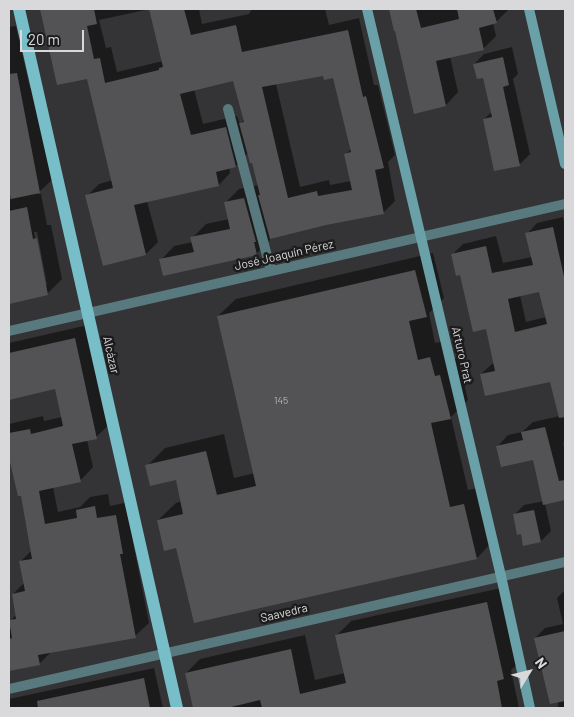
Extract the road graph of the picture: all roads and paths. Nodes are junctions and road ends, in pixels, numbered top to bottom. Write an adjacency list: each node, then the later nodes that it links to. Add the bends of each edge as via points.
1 (19, 9): 9 (main road, Alcázar)
2 (367, 9): 7 (main road, Arturo Prat)
3 (529, 9): 5 (main road)
4 (228, 109): 8 (street)
5 (565, 164)
6 (565, 204): 7 (street, José Joaquín Pérez)
7 (421, 236): 8 (street, José Joaquín Pérez); 12 (main road, Arturo Prat)
8 (271, 271): 9 (street, José Joaquín Pérez)
9 (88, 313): 10 (street, José Joaquín Pérez); 13 (main road, Alcázar)
10 (9, 331)
11 (565, 562): 12 (street, Saavedra)
12 (501, 576): 13 (street, Saavedra); 16 (main road, Arturo Prat)
13 (164, 653): 14 (street, Saavedra); 15 (main road, Alcázar)
14 (9, 689)
15 (177, 708)
16 (530, 708)

